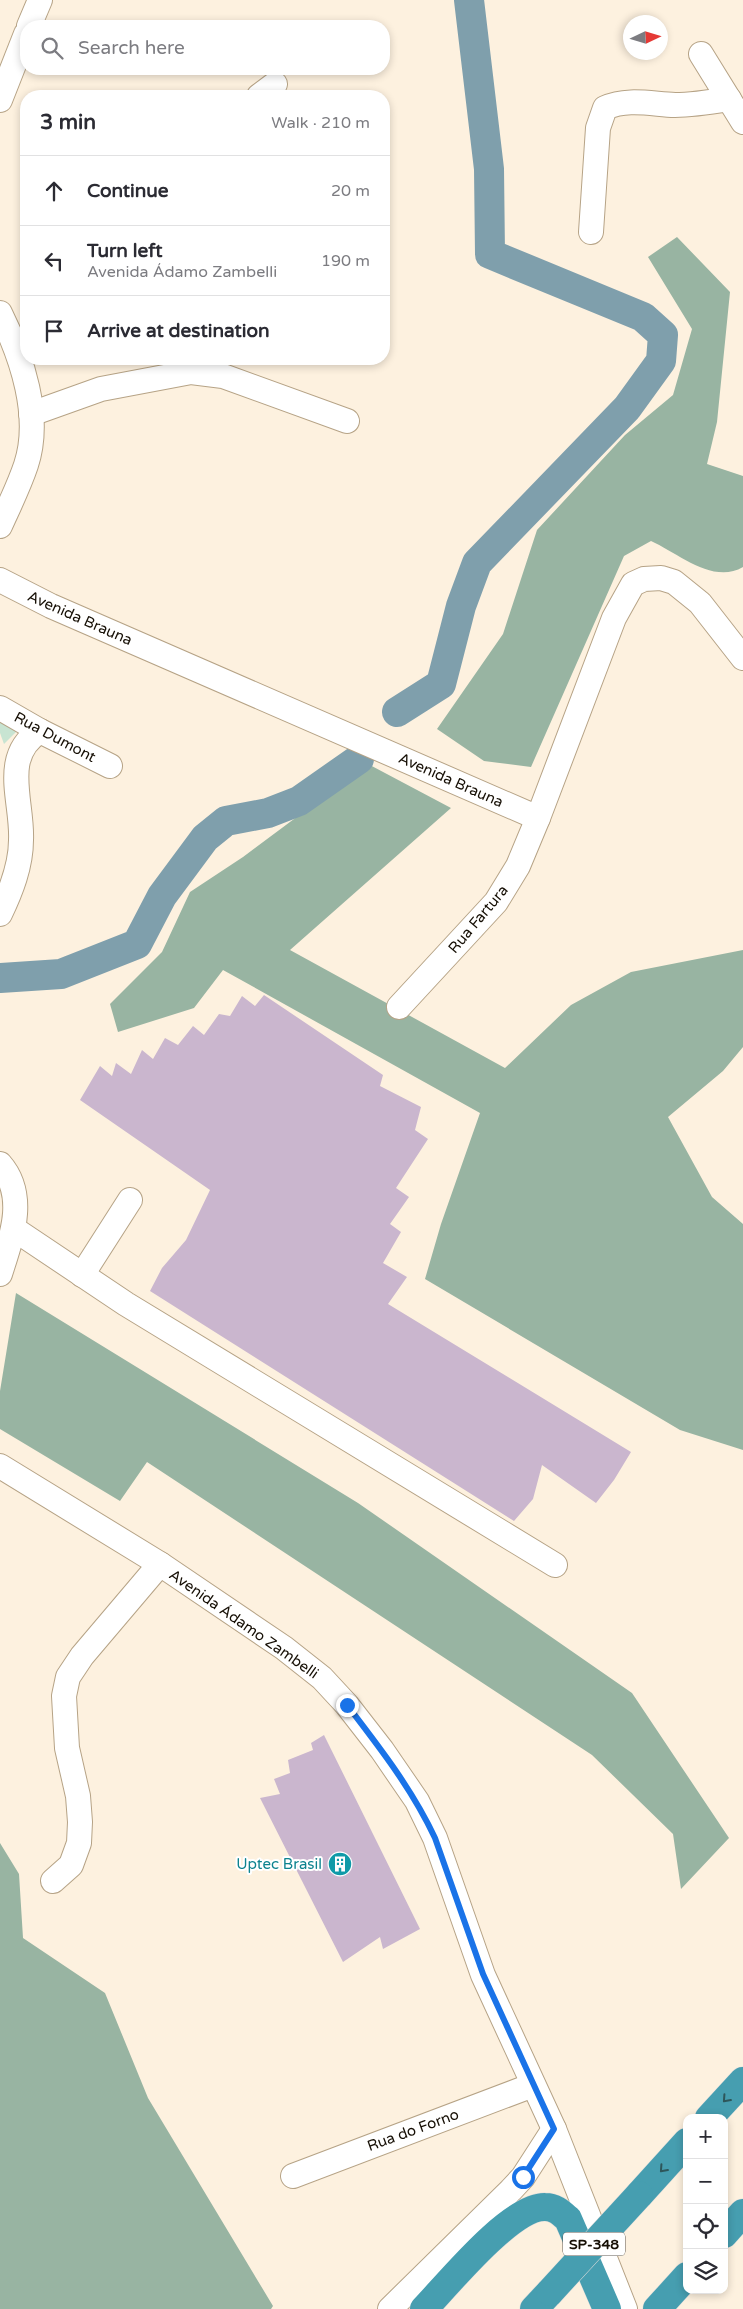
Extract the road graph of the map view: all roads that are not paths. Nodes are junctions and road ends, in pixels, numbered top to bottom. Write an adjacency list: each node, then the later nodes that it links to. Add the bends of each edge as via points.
1 (40, 0): 2 (street)
2 (32, 20)
3 (20, 49): 5 (street)
4 (701, 54): 6 (street)
5 (0, 100)
6 (729, 100): 7 (street); 8 (street, via 674,105 631,102 605,108 598,128)
7 (743, 122)
8 (591, 232)
9 (0, 313): 10 (street)
10 (20, 363)
11 (21, 365): 12 (street)
12 (31, 414): 13 (street, via 101,389 192,372 223,376); 14 (street, via 26,464)
13 (347, 421)
14 (0, 526)
15 (0, 580): 21 (street, Avenida Brauna, via 51,606)
16 (743, 658): 21 (street, via 700,603 674,582 661,578 644,579 633,584 614,618)
17 (0, 708): 18 (street, Rua Dumont)
18 (40, 731): 19 (street); 20 (street, Rua Dumont)
19 (8, 756): 22 (street, via 22,841 16,873)
20 (110, 766)
21 (538, 818): 23 (street, Rua Fartura, via 518,866 496,902)
22 (0, 914)
23 (399, 1007)
24 (0, 1164): 26 (street, via 14,1186)
25 (130, 1200): 28 (street)
26 (14, 1229): 27 (street); 28 (street)
27 (0, 1274)
28 (82, 1275): 31 (street)
29 (0, 1466): 30 (street, Avenida Ádamo Zambelli)
30 (160, 1564): 32 (street, via 68,1677 64,1696 67,1748 78,1796 79,1843 71,1865); 34 (street, Avenida Ádamo Zambelli, via 284,1648 322,1678 382,1750 417,1800 435,1838 483,1974)
31 (555, 1565)
32 (53, 1880)
33 (743, 2081): 35 (highway, one-way to 35)
34 (533, 2085): 36 (street, Avenida Ádamo Zambelli); 38 (street, Rua do Forno)
35 (713, 2114)
36 (554, 2129): 43 (street, via 523,2177); 46 (street, Avenida Ádamo Zambelli)
37 (683, 2146): 42 (highway, SP-348, one-way to 42, bridge)
38 (293, 2176)
39 (743, 2213): 40 (highway)
40 (728, 2230)
41 (682, 2282): 47 (highway)
42 (542, 2301)
43 (390, 2309)
44 (424, 2309): 45 (highway, via 503,2226 527,2211 545,2207 555,2209 568,2219)
45 (607, 2309)
46 (625, 2309)
47 (657, 2309)

